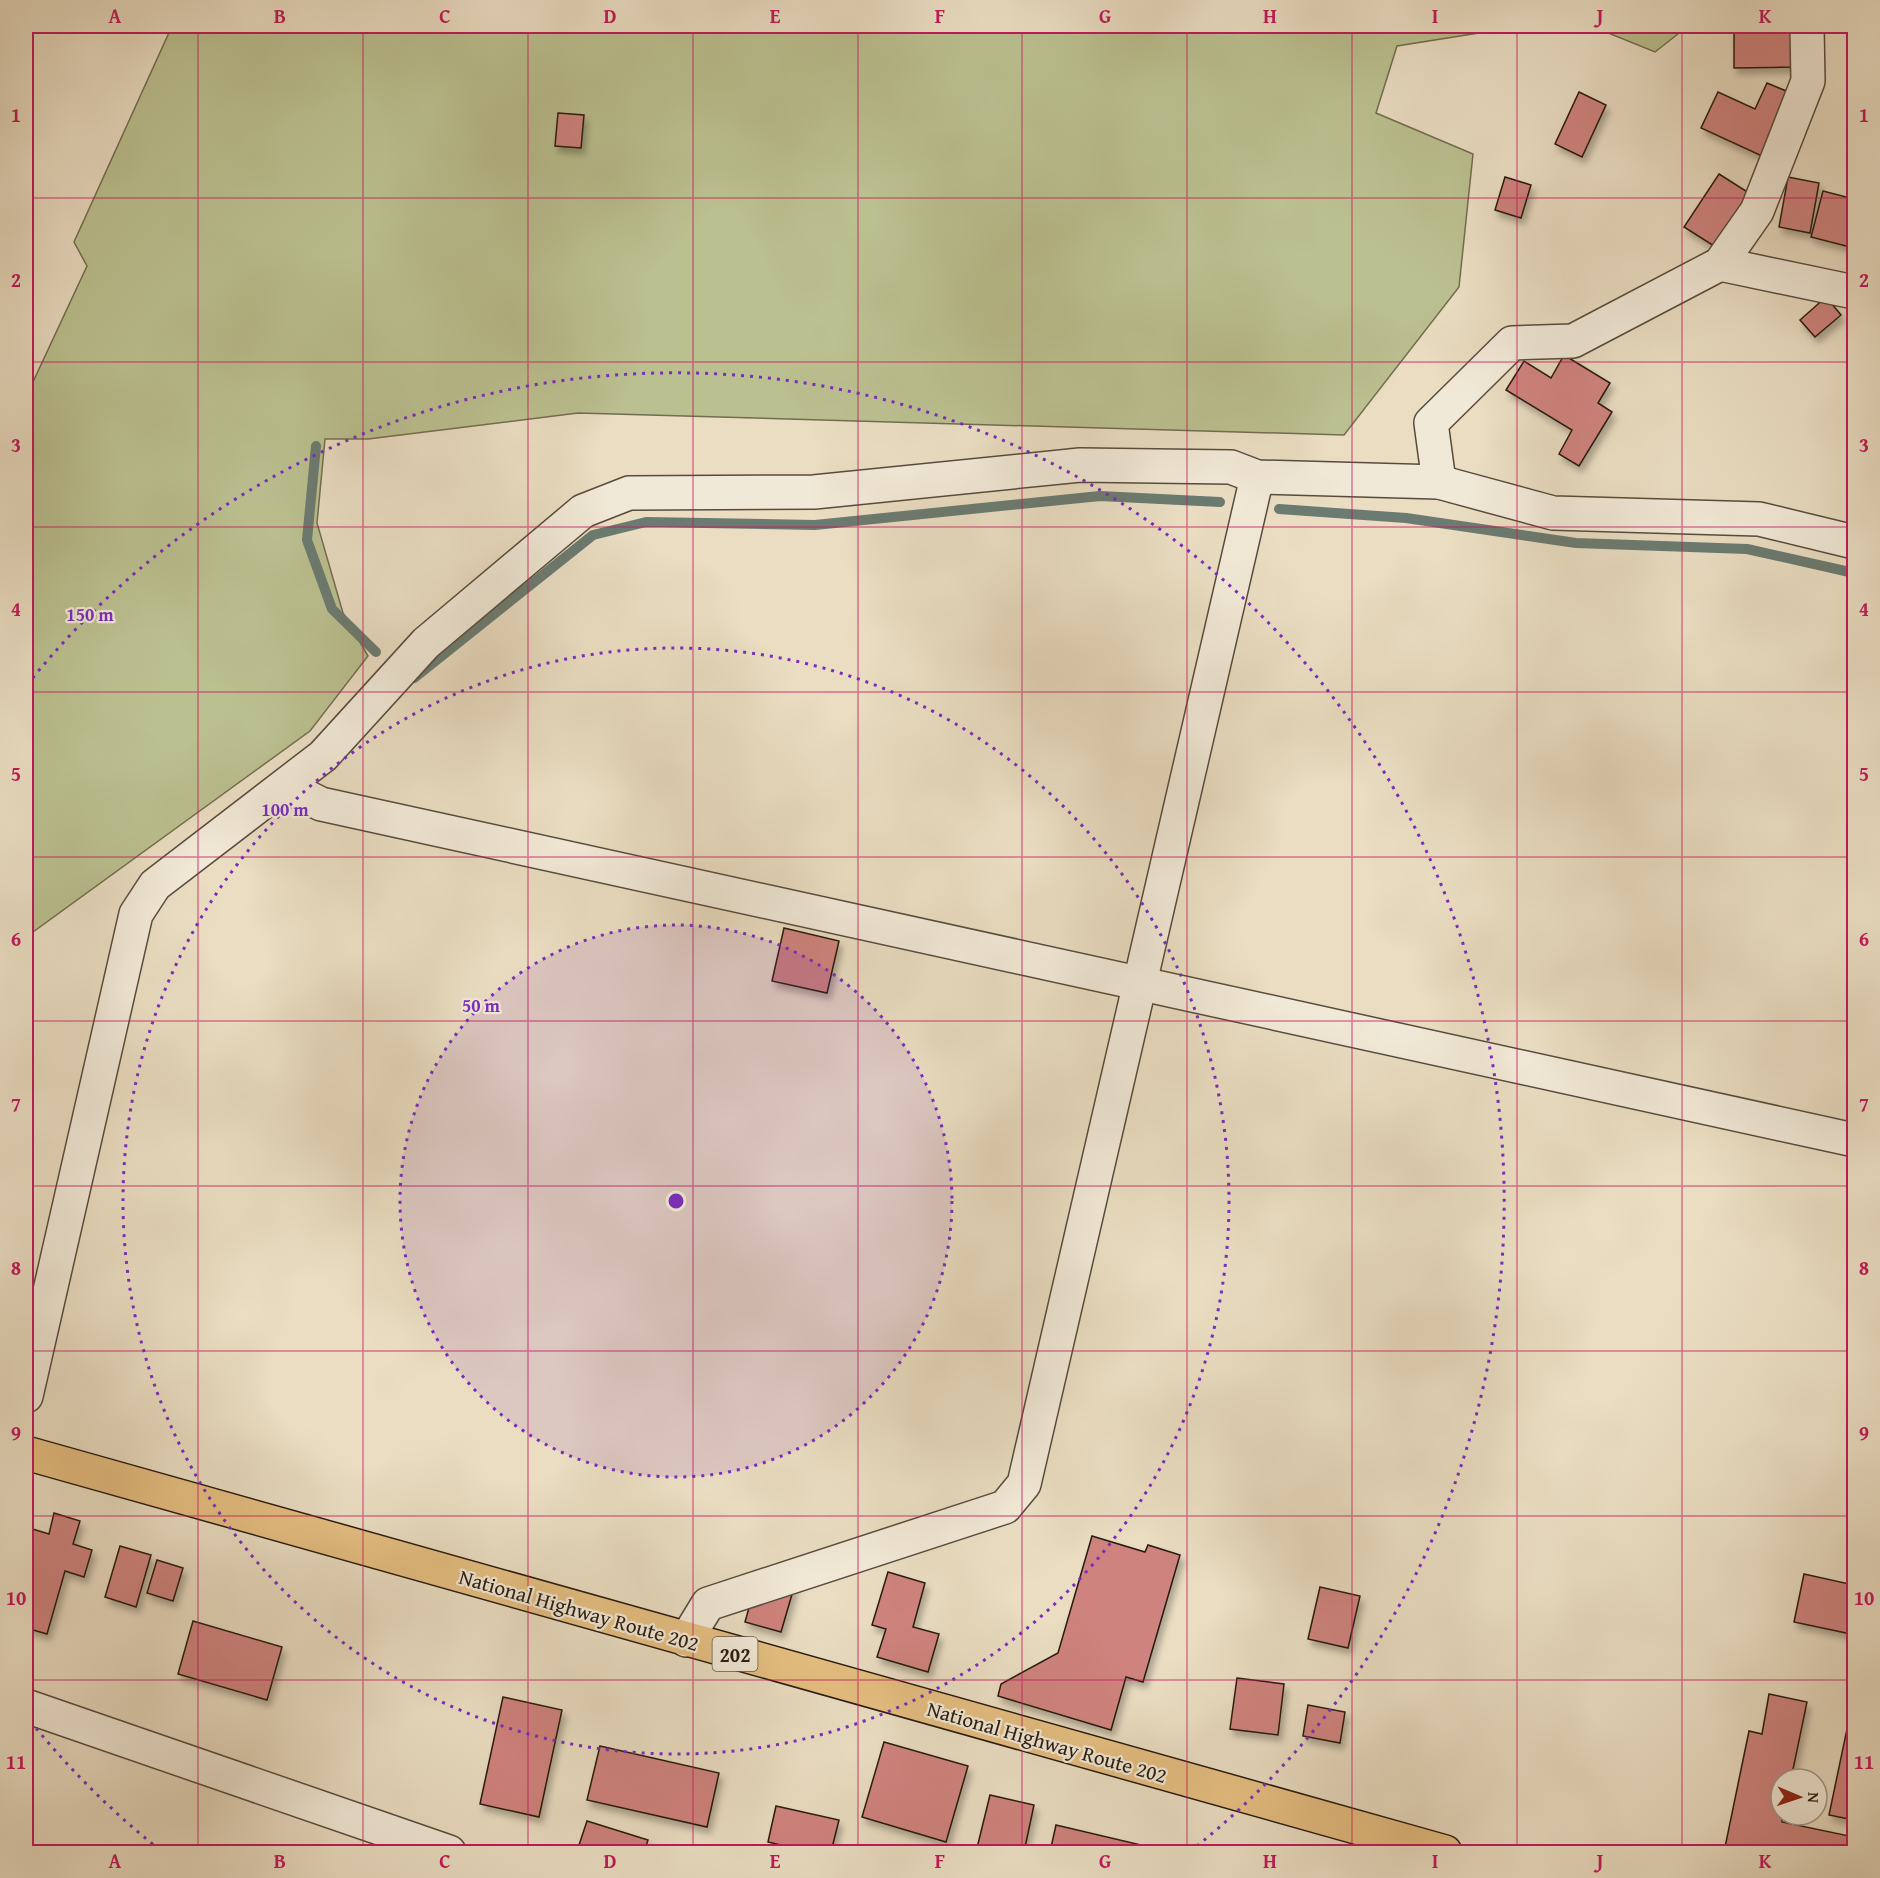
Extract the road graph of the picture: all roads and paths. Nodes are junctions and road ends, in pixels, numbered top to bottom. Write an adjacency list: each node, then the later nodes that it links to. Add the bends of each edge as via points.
1 (1807, 26): 2 (street, via 1808,81 1756,211)
2 (1720, 264): 3 (street); 5 (street, via 1573,341 1512,343 1431,423)
3 (1854, 292)
4 (1257, 477): 5 (street); 7 (street, via 1231,467 1080,465 814,492 629,493 583,511 426,643 323,756); 8 (street)
5 (1439, 482): 6 (street, via 1553,513 1759,519)
6 (1854, 542)
7 (285, 786): 8 (street, via 321,804); 10 (street, via 155,885 135,914)
8 (1140, 983): 9 (street); 12 (street, via 1024,1484 1005,1507 708,1605)
9 (1854, 1140)
10 (26, 1396)
11 (26, 1453): 12 (highway, National Highway Route 202 / 202)
12 (686, 1640): 15 (highway, National Highway Route 202 / 202)
13 (26, 1706): 14 (street)
14 (449, 1852)
15 (1445, 1852)

